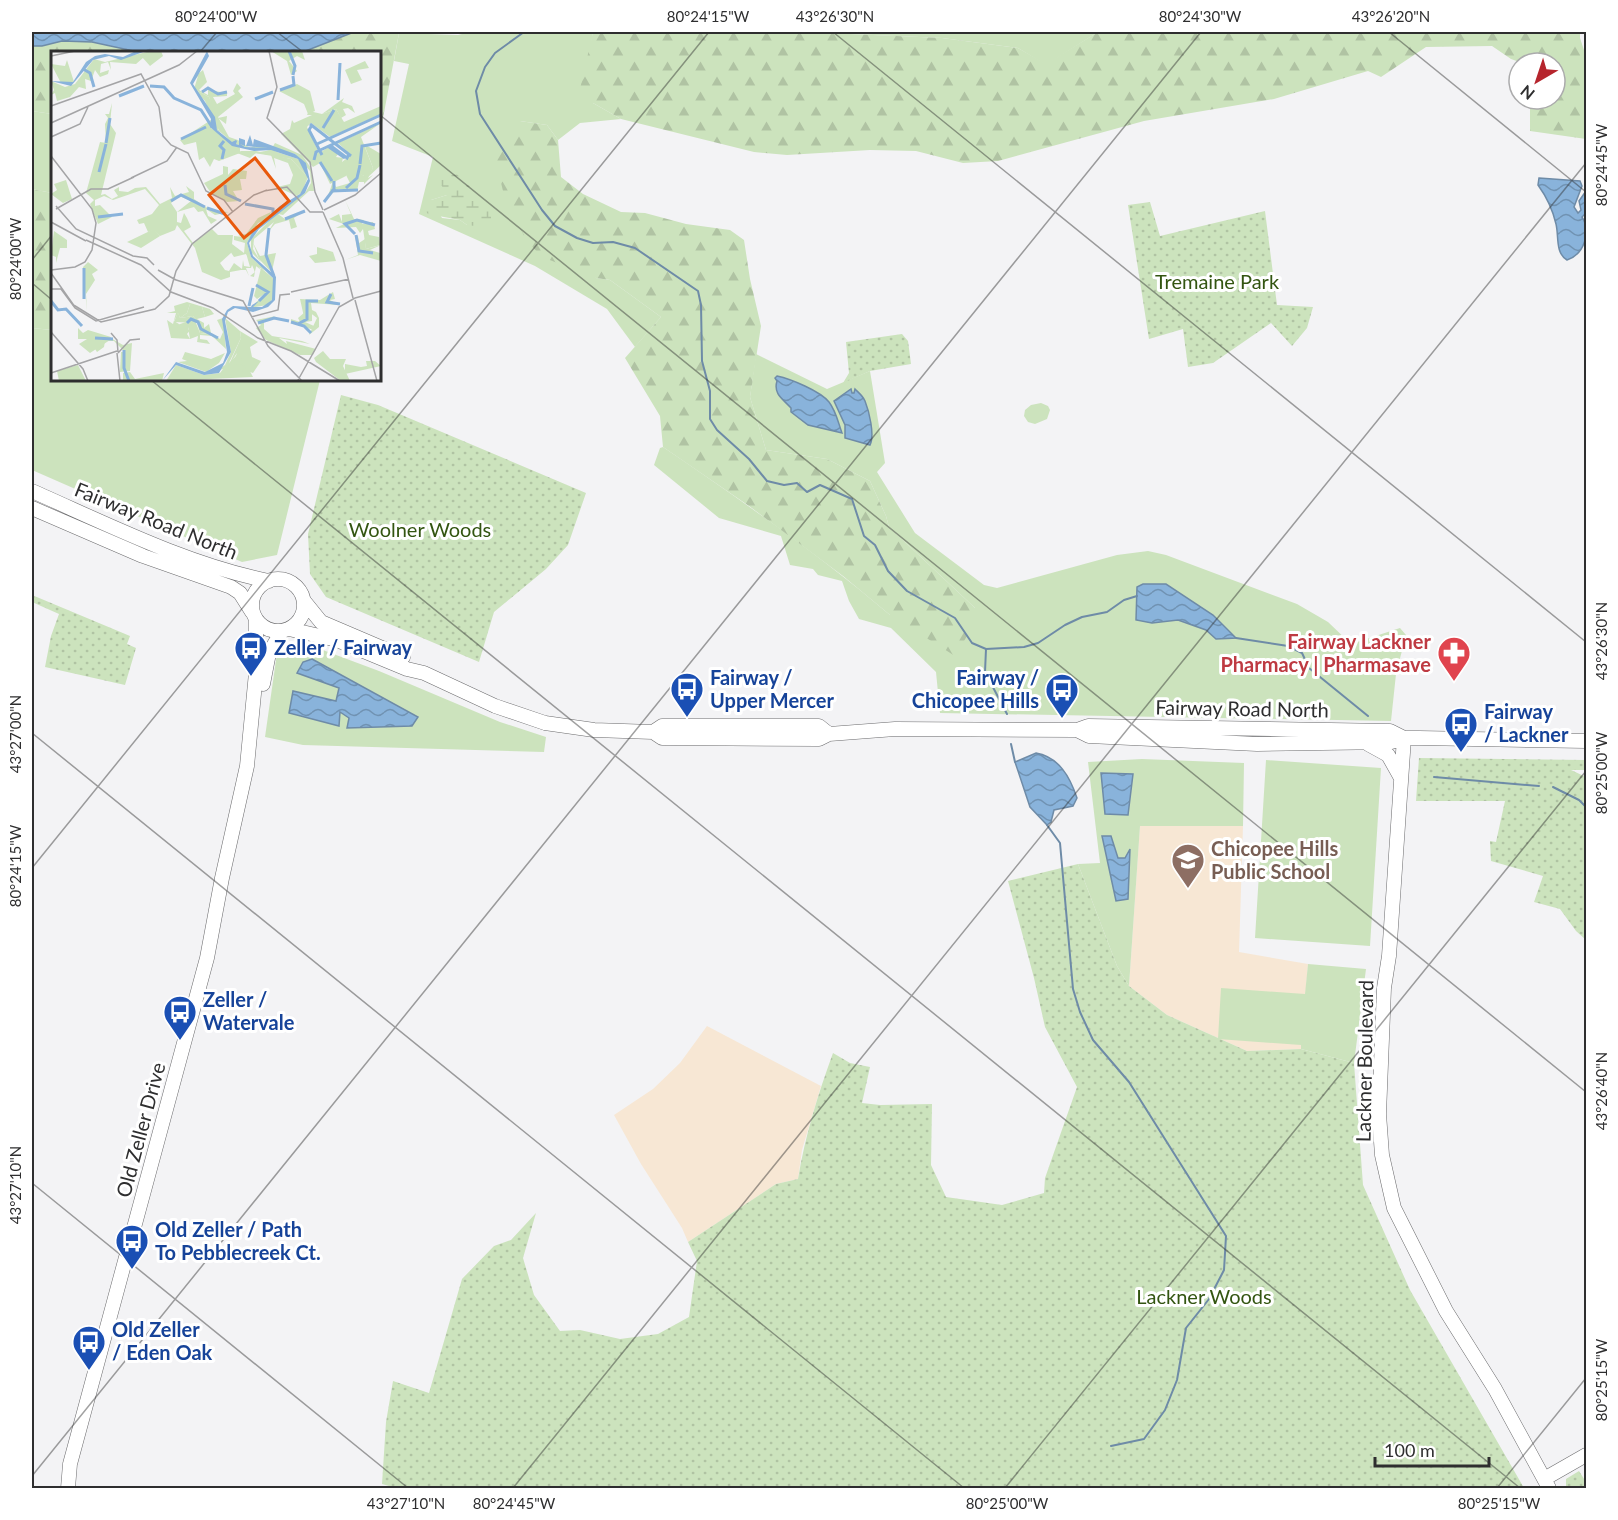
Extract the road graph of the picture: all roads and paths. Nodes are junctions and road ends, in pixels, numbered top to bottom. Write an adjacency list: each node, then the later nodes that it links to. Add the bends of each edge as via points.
1 (32, 491): 3 (main road, Fairway Road North, via 143,540 228,571)
2 (32, 508): 5 (main road, Fairway Road North, via 143,556 231,586)
3 (269, 581): 4 (main road, via 289,582 297,587); 5 (main road, via 254,594)
4 (304, 601): 6 (main road, via 300,620); 7 (main road, Fairway Road North, via 321,622 412,661)
5 (254, 616): 6 (main road, via 264,628); 12 (main road, Old Zeller Drive, via 256,665)
6 (286, 630): 7 (main road, Fairway Road North, via 329,637); 12 (main road, Old Zeller Drive, via 269,653)
7 (423, 673): 8 (main road, Fairway Road North, via 495,706 545,723 594,730 654,732 662,726 734,725 819,726 829,734 937,728)
8 (1077, 730): 9 (main road, Fairway Road North, via 1088,726 1390,731); 11 (main road, Fairway Road North, via 1089,736 1179,741)
9 (1404, 738): 10 (main road, Fairway Road North); 11 (main road, Fairway Road North); 13 (main road, Lackner Boulevard)
10 (1587, 741)
11 (1365, 743): 13 (main road, via 1388,755)
12 (250, 745): 16 (main road, Old Zeller Drive, via 207,958 70,1464)
13 (1401, 778): 15 (main road, Lackner Boulevard, via 1384,988 1379,1114 1382,1155 1394,1208 1415,1250)
14 (1587, 1455): 15 (main road)
15 (1547, 1484)
16 (68, 1488)

